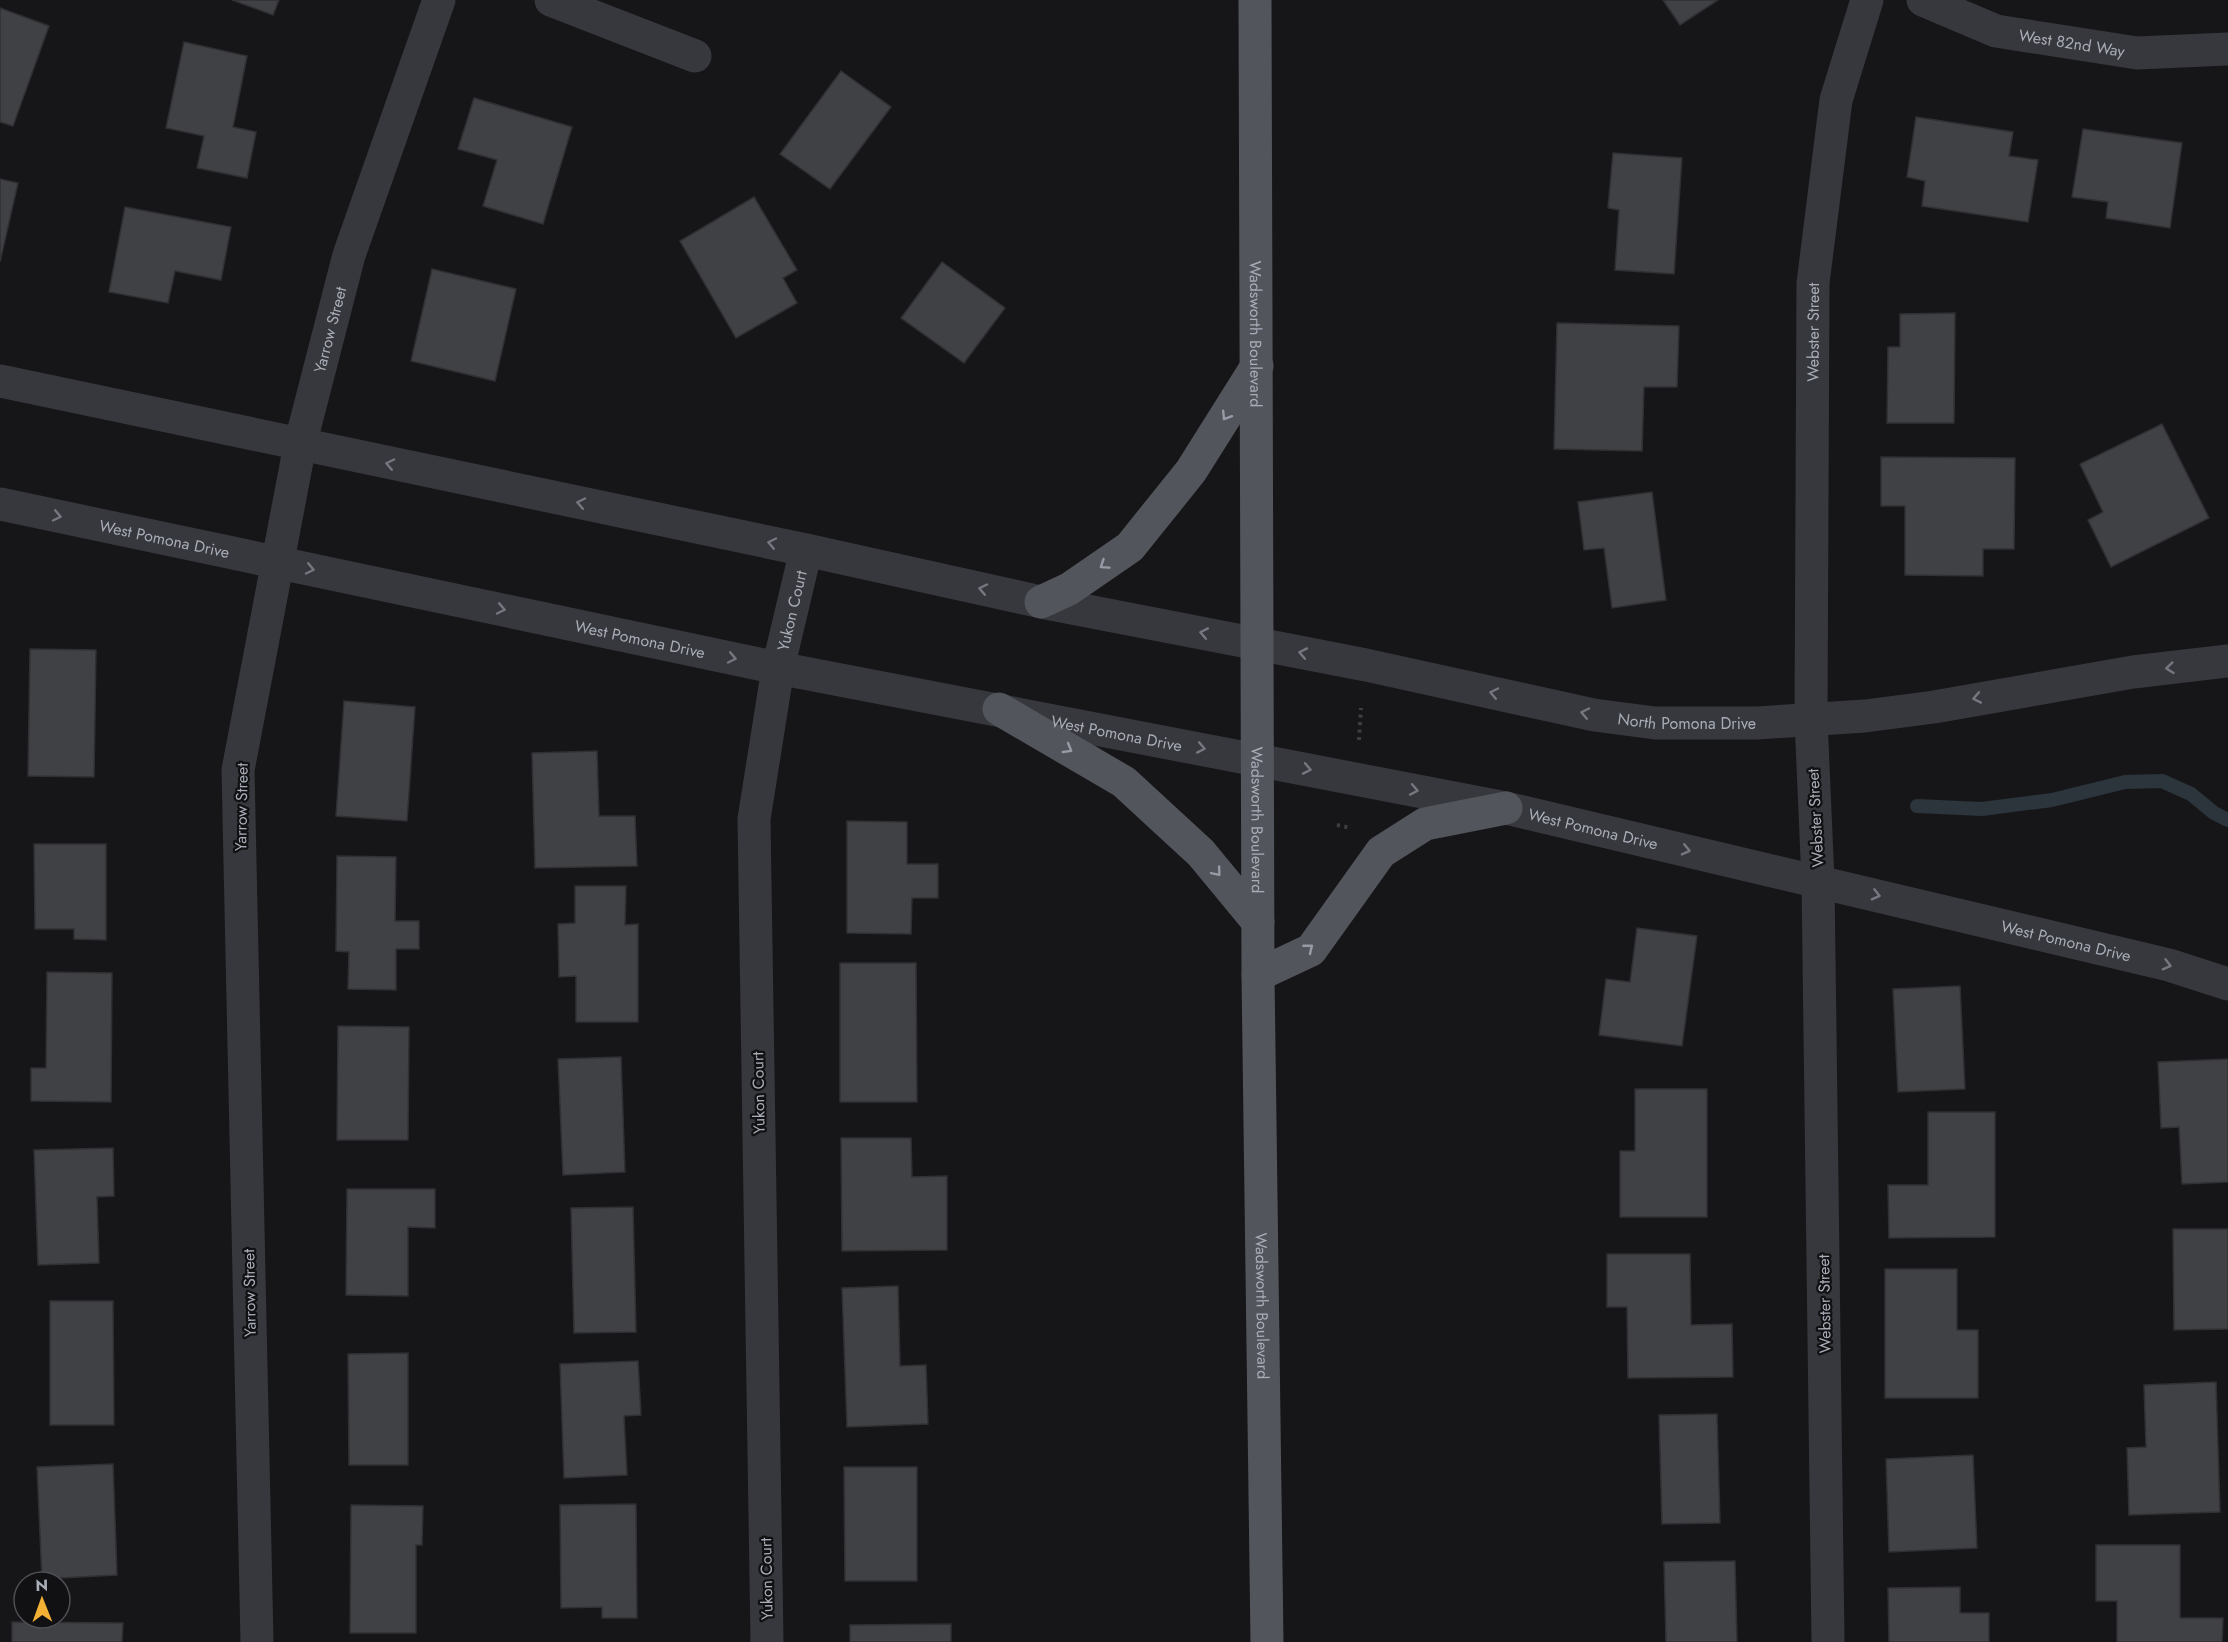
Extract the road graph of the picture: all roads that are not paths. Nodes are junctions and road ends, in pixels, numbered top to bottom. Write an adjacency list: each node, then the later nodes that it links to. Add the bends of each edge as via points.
1 (439, 0): 10 (street, Yarrow Street, via 348,255)
2 (551, 0): 7 (street)
3 (1255, 0): 8 (main road, Wadsworth Boulevard)
4 (1867, 0): 19 (street, Webster Street, via 1836,100 1814,283)
5 (1923, 0): 6 (street, West 82nd Way, via 1996,32 2137,52)
6 (2228, 49)
7 (694, 56)
8 (1257, 366): 14 (main road, one-way to 14, via 1191,471 1130,547 1069,589); 15 (main road, Wadsworth Boulevard)
9 (0, 381): 10 (street)
10 (300, 445): 12 (street, one-way to 10); 13 (street, Yarrow Street)
11 (0, 504): 13 (street, West Pomona Drive, one-way to 13)
12 (806, 550): 14 (street, one-way to 12); 17 (street, Yukon Court)
13 (278, 562): 17 (street, West Pomona Drive, one-way to 17); 26 (street, Yarrow Street, via 238,770)
14 (1041, 602): 15 (street, North Pomona Drive, one-way to 14)
15 (1256, 644): 19 (street, North Pomona Drive, one-way to 15, via 1726,724 1645,722 1594,715); 20 (main road, Wadsworth Boulevard)
16 (2228, 661): 19 (street, North Pomona Drive, one-way to 19, via 2133,672 1934,707)
17 (778, 668): 18 (street, West Pomona Drive); 27 (street, Yukon Court, via 754,819)
18 (999, 709): 20 (street, West Pomona Drive, one-way to 20); 23 (main road, one-way to 23, via 1124,782 1201,853)
19 (1811, 719): 22 (street, Webster Street)
20 (1257, 759): 21 (street, West Pomona Drive, one-way to 21); 23 (main road, Wadsworth Boulevard)
21 (1506, 808): 22 (street, West Pomona Drive, one-way to 22); 24 (main road, one-way to 21, via 1311,950 1381,852 1425,824)
22 (1818, 881): 25 (street, West Pomona Drive, one-way to 25, via 2169,966); 29 (street, Webster Street)
23 (1258, 922): 24 (main road, Wadsworth Boulevard)
24 (1258, 975): 28 (main road, Wadsworth Boulevard)
25 (2228, 984)
26 (257, 1642)
27 (767, 1642)
28 (1267, 1642)
29 (1828, 1642)

